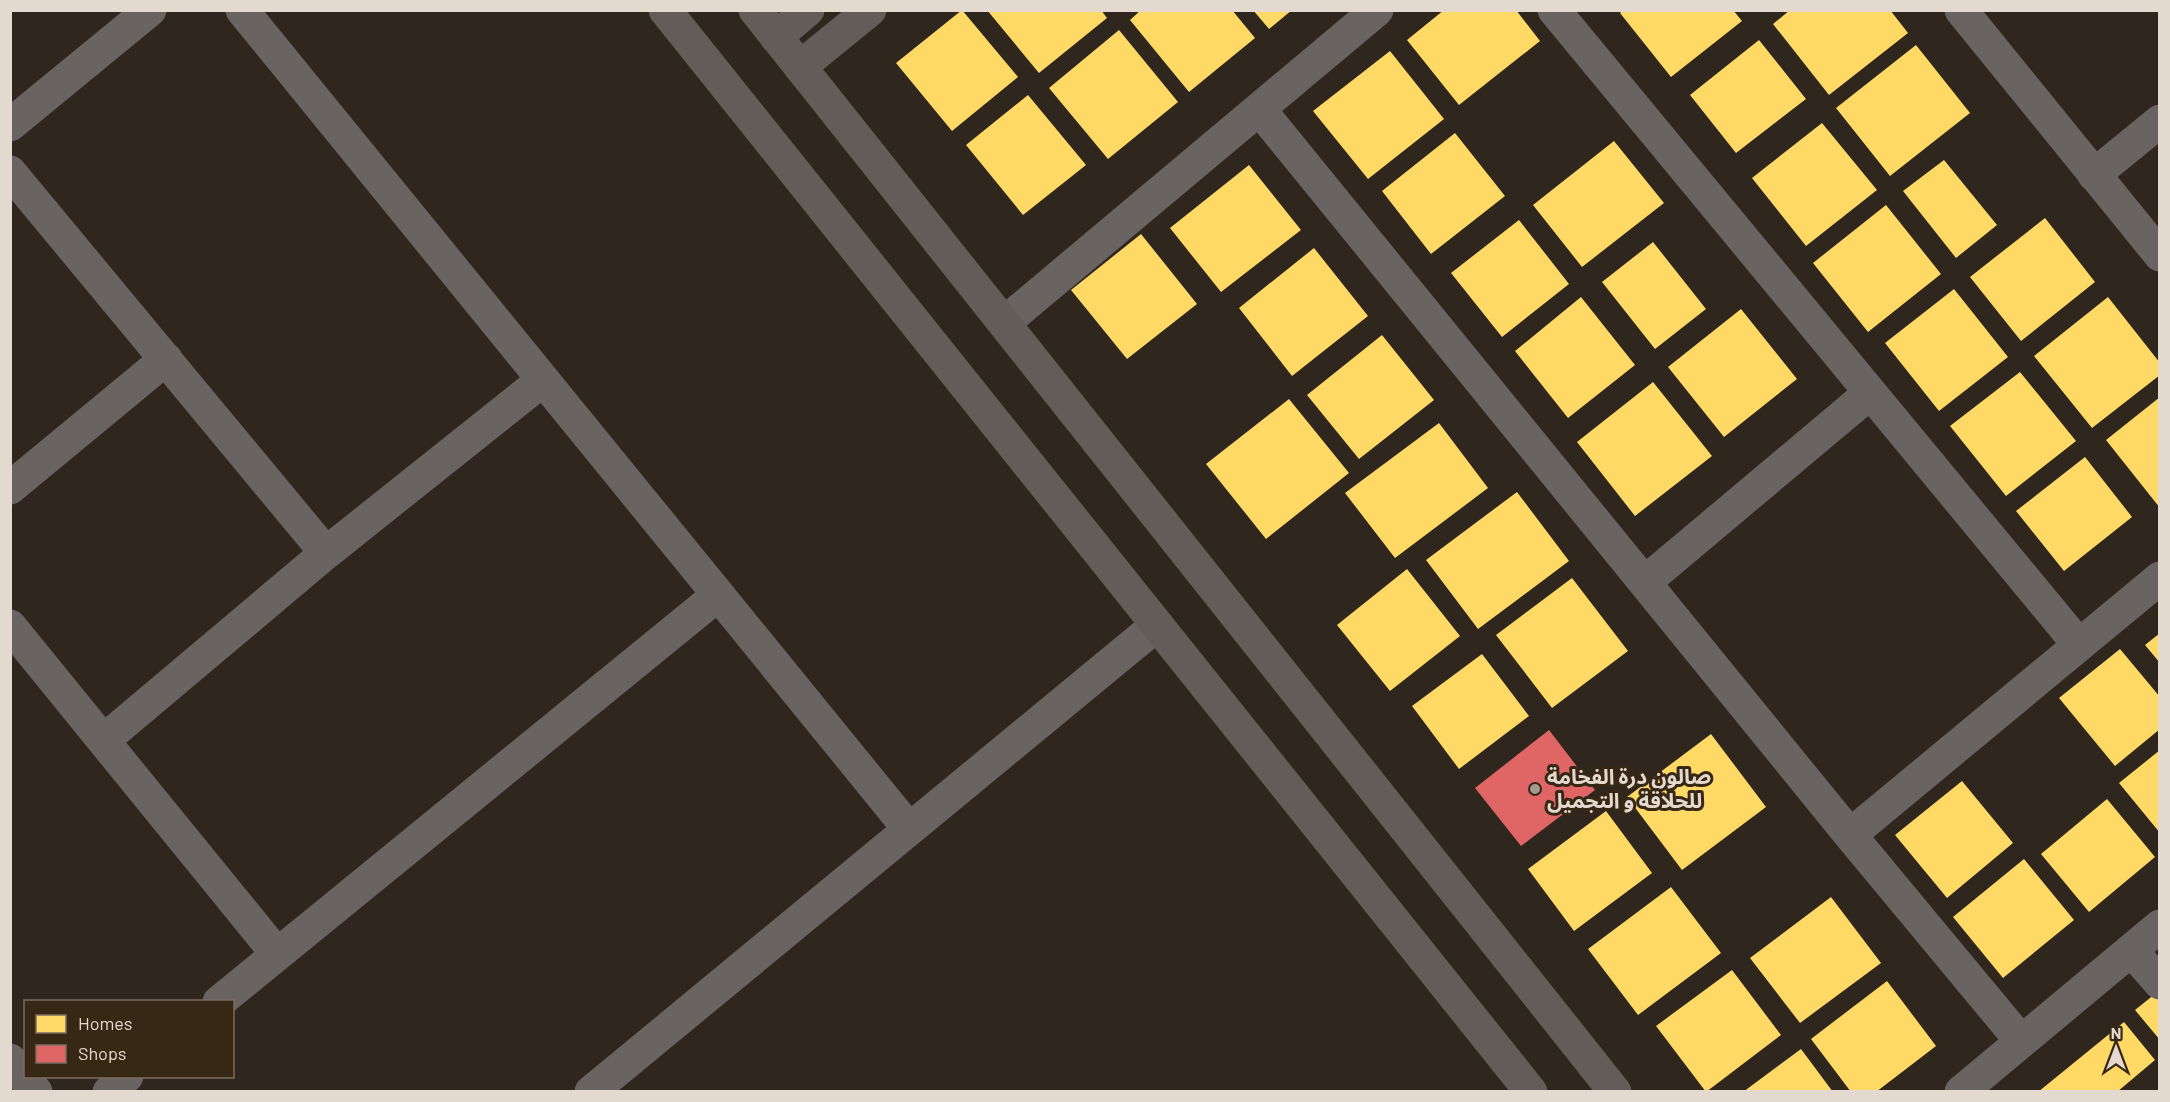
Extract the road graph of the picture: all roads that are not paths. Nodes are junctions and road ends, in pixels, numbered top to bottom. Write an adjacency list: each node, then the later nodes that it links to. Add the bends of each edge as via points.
1 (150, 10): 14 (street)
2 (242, 10): 20 (street)
3 (665, 10): 27 (street)
4 (755, 10): 10 (street)
5 (808, 10): 10 (street)
6 (870, 10): 11 (street)
7 (1377, 10): 12 (street)
8 (1554, 10): 21 (street)
9 (1961, 10): 16 (street)
10 (776, 37): 11 (street)
11 (800, 67): 18 (street)
12 (1260, 110): 18 (street); 25 (street)
13 (2160, 121): 16 (street)
14 (10, 125)
15 (10, 172): 19 (street)
16 (2094, 175): 17 (street)
17 (2160, 255)
18 (1004, 323): 47 (street)
19 (166, 359): 22 (street); 23 (street)
20 (543, 380): 23 (street); 26 (street)
21 (1870, 393): 25 (street); 29 (street)
22 (10, 488)
23 (326, 553): 30 (street)
24 (2160, 578): 29 (street)
25 (1645, 582): 32 (street)
26 (718, 595): 31 (street); 35 (street)
27 (1157, 625): 31 (street); 46 (street)
28 (10, 626): 30 (street)
29 (2079, 645): 32 (street)
30 (104, 740): 35 (street)
31 (909, 829): 45 (street)
32 (1850, 835): 38 (street)
33 (2160, 926): 34 (street)
34 (2131, 950): 36 (street); 38 (street)
35 (277, 954): 37 (street)
36 (2160, 983)
37 (221, 1000)
38 (2021, 1041): 48 (street)
39 (10, 1060): 40 (street)
40 (24, 1077)
41 (25, 1078): 43 (street)
42 (126, 1078): 44 (street)
43 (36, 1092)
44 (109, 1092)
45 (591, 1092)
46 (1532, 1092)
47 (1615, 1092)
48 (1961, 1092)

